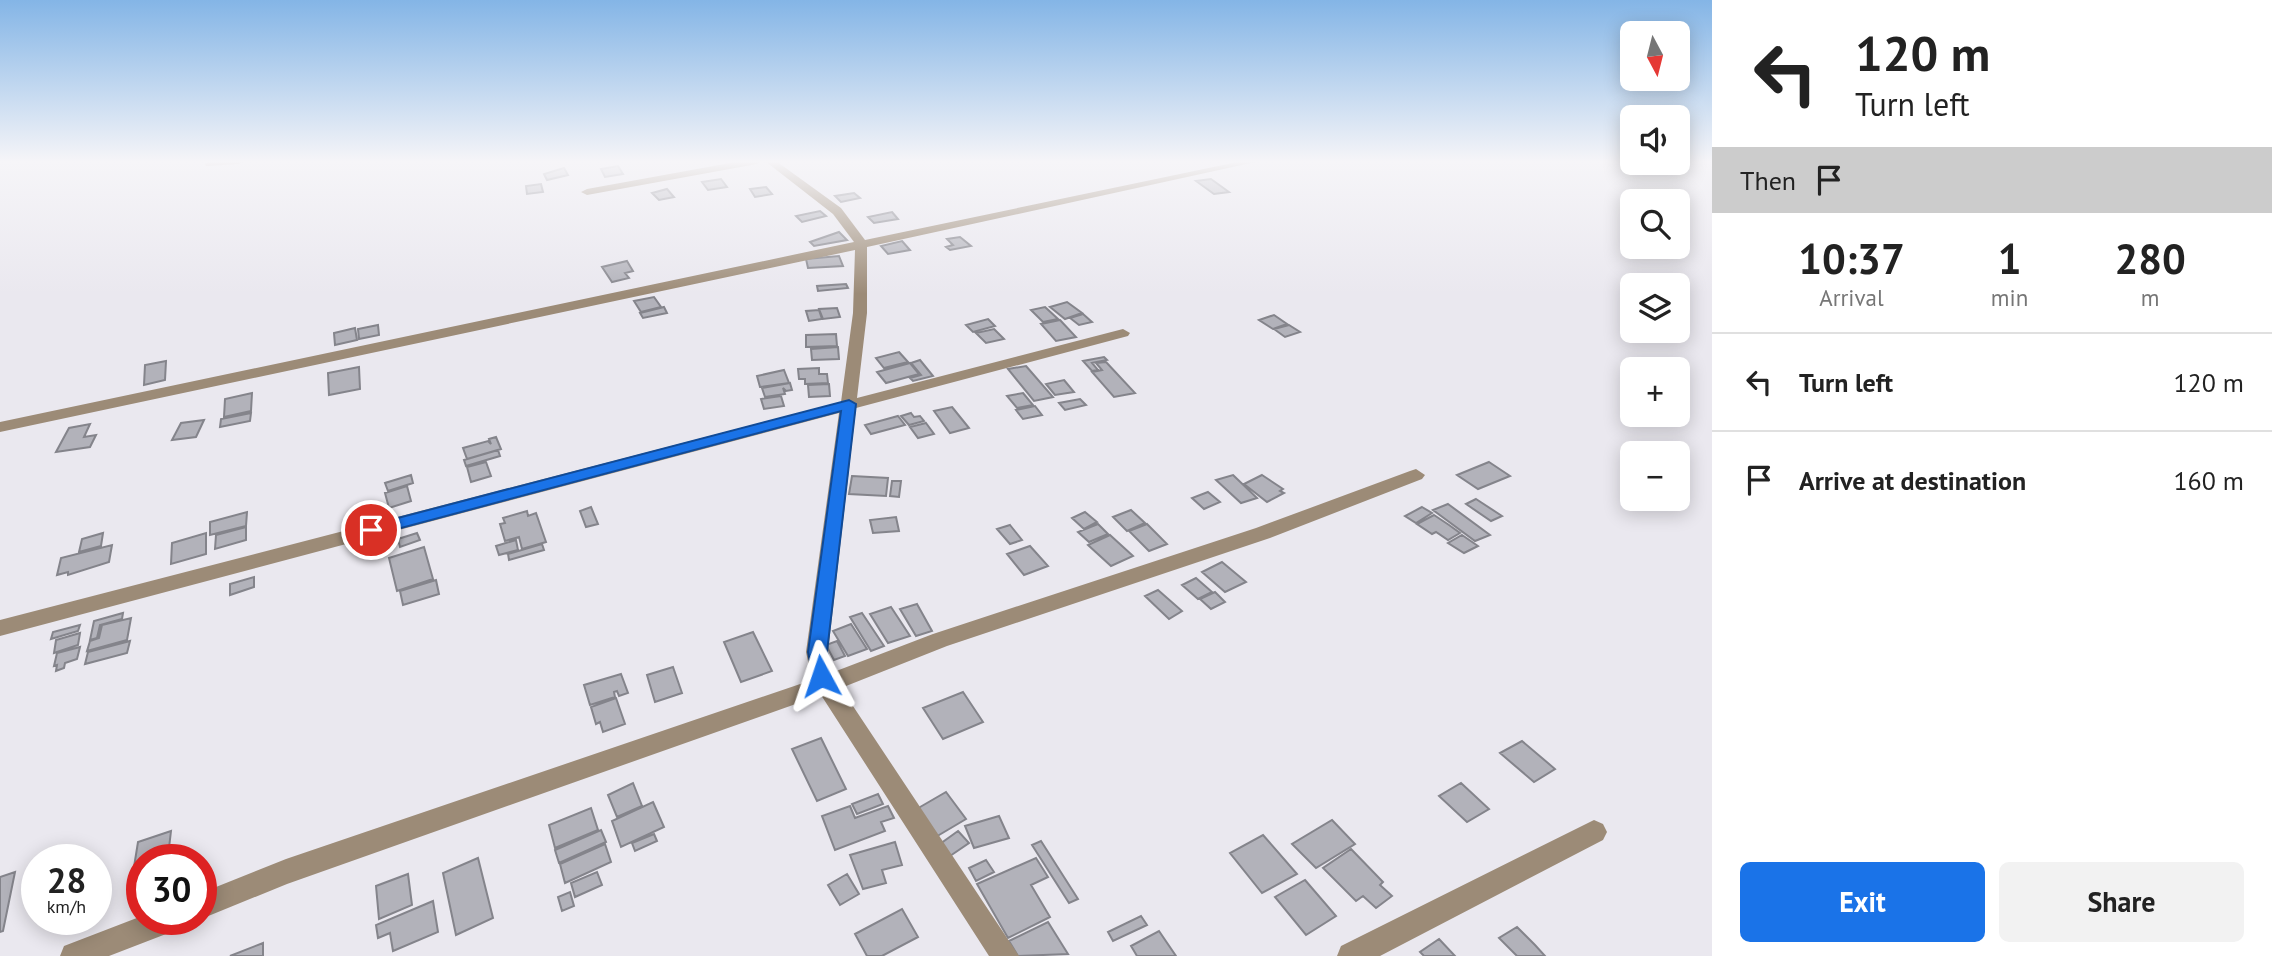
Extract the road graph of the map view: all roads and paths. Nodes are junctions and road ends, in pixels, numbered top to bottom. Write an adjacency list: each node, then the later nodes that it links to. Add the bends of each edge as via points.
1 (830, 206): 3 (street)
2 (1041, 206): 3 (street)
3 (861, 243): 5 (street, via 860,313); 6 (street)
4 (1123, 333): 5 (street)
5 (849, 404): 8 (street); 9 (street, via 817,652)
6 (0, 427)
7 (1416, 475): 9 (street, via 1263,533 940,640)
8 (0, 628)
9 (826, 684): 11 (street); 14 (street)
10 (1594, 832): 15 (street)
11 (217, 900)
12 (128, 935): 13 (street)
13 (74, 956)
14 (1005, 956)
15 (1351, 956)

